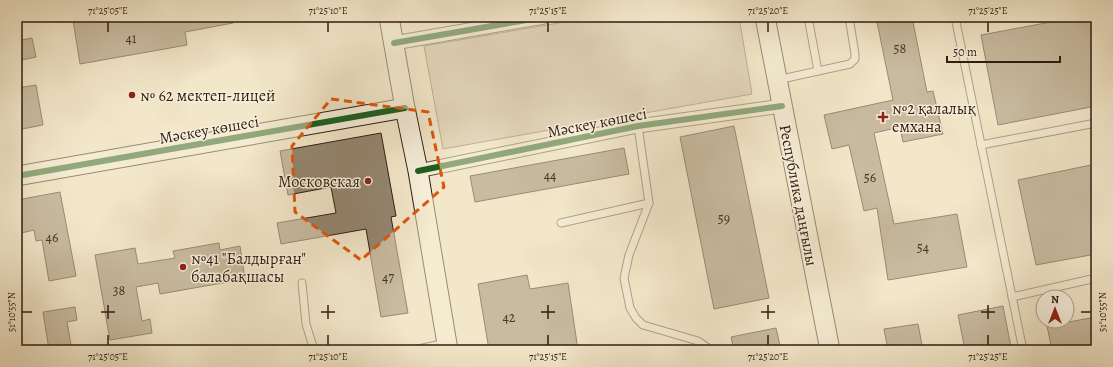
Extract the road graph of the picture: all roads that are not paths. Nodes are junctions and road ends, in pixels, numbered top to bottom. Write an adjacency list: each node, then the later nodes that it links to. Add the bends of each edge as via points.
1 (389, 17): 7 (street)
2 (544, 17): 7 (street)
3 (765, 17): 9 (street, Республика даңғылы)
4 (808, 17): 8 (lane)
5 (849, 17): 8 (lane, via 855,59 850,64)
6 (955, 17): 14 (lane)
7 (394, 44): 11 (street)
8 (818, 71): 9 (lane)
9 (777, 80): 10 (street, Республика даңғылы)
10 (782, 106): 13 (street, Мәскеу көшесі); 26 (street, Республика даңғылы)
11 (405, 108): 15 (street); 16 (street, Мәскеу көшесі)
12 (1096, 123): 14 (lane)
13 (638, 126): 15 (street, Мәскеу көшесі); 17 (lane)
14 (981, 145): 21 (lane)
15 (418, 171): 22 (street)
16 (17, 176)
17 (649, 203): 18 (lane); 25 (lane, via 629,255 624,278 630,308 643,325 698,341)
18 (561, 222)
19 (1096, 278): 21 (lane)
20 (302, 283): 23 (lane, via 306,324)
21 (1012, 297): 27 (lane)
22 (448, 346): 24 (lane)
23 (314, 350)
24 (413, 350)
25 (708, 350)
26 (830, 350)
27 (1023, 350)

